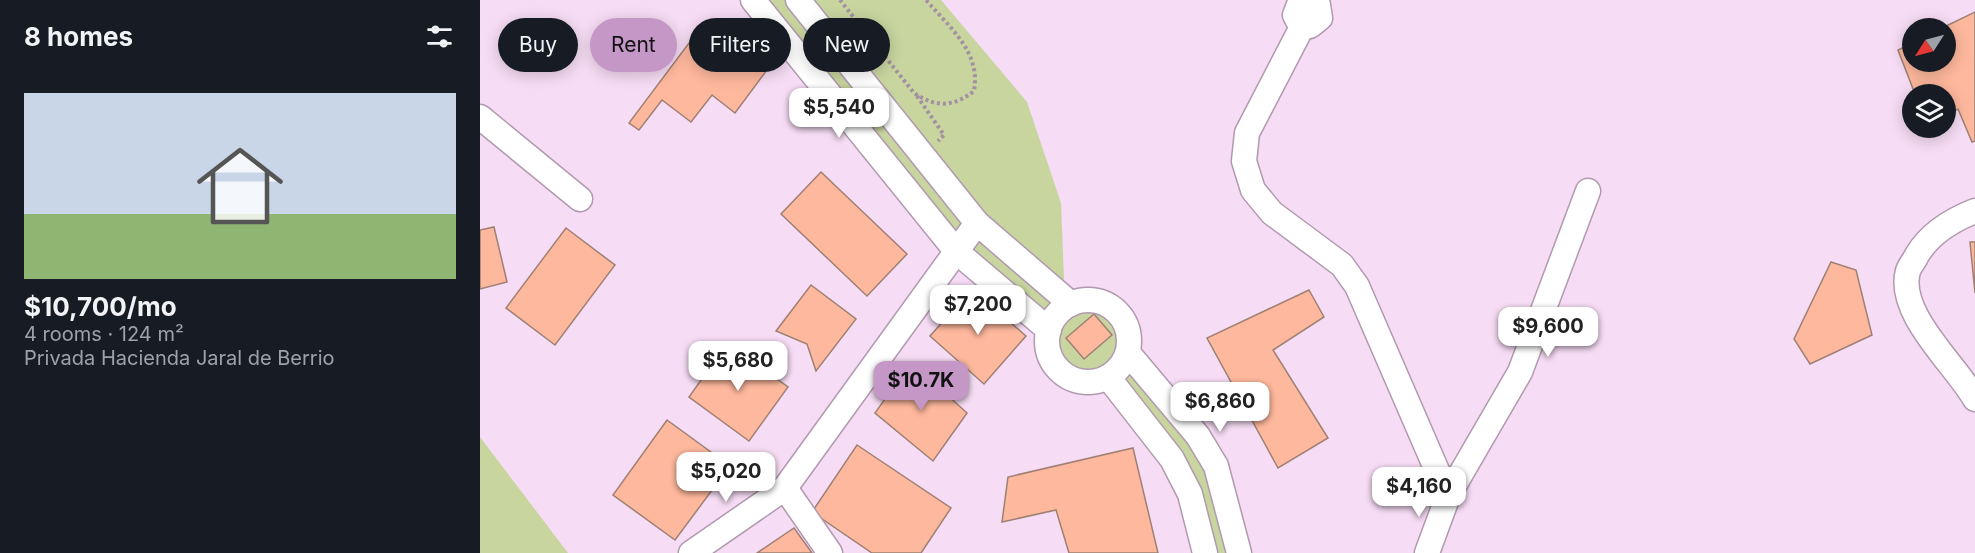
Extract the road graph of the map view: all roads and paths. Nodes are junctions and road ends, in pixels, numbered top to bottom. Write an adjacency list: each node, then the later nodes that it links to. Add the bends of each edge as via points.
1 (753, 0): 11 (street)
2 (798, 0): 10 (street)
3 (840, 0): 4 (path, via 914,93 928,102 960,102 974,91 977,74 969,52)
4 (927, 0)
5 (1310, 0): 18 (street, via 1321,11 1320,18 1310,26 1303,25 1247,133 1244,161 1253,190 1272,213 1342,265 1358,286)
6 (480, 117): 8 (street)
7 (1588, 191): 18 (street, via 1520,372)
8 (580, 199)
9 (1975, 211): 16 (street, via 1955,219 1924,243 1908,272 1909,301 1935,345)
10 (977, 223): 11 (street); 12 (street)
11 (957, 252): 13 (street); 17 (street)
12 (1071, 304): 13 (street, via 1053,319); 14 (street, via 1094,301 1115,310 1127,330)
13 (1049, 330): 15 (street, via 1049,353 1062,373 1083,382)
14 (1128, 353): 15 (street, via 1123,364); 22 (street, via 1198,436 1216,466)
15 (1108, 377): 21 (street, via 1172,459 1190,494)
16 (1975, 399)
17 (785, 488): 19 (street); 20 (street)
18 (1448, 496): 23 (street)
19 (692, 553)
20 (830, 553)
21 (1205, 553)
22 (1239, 553)
23 (1427, 553)

